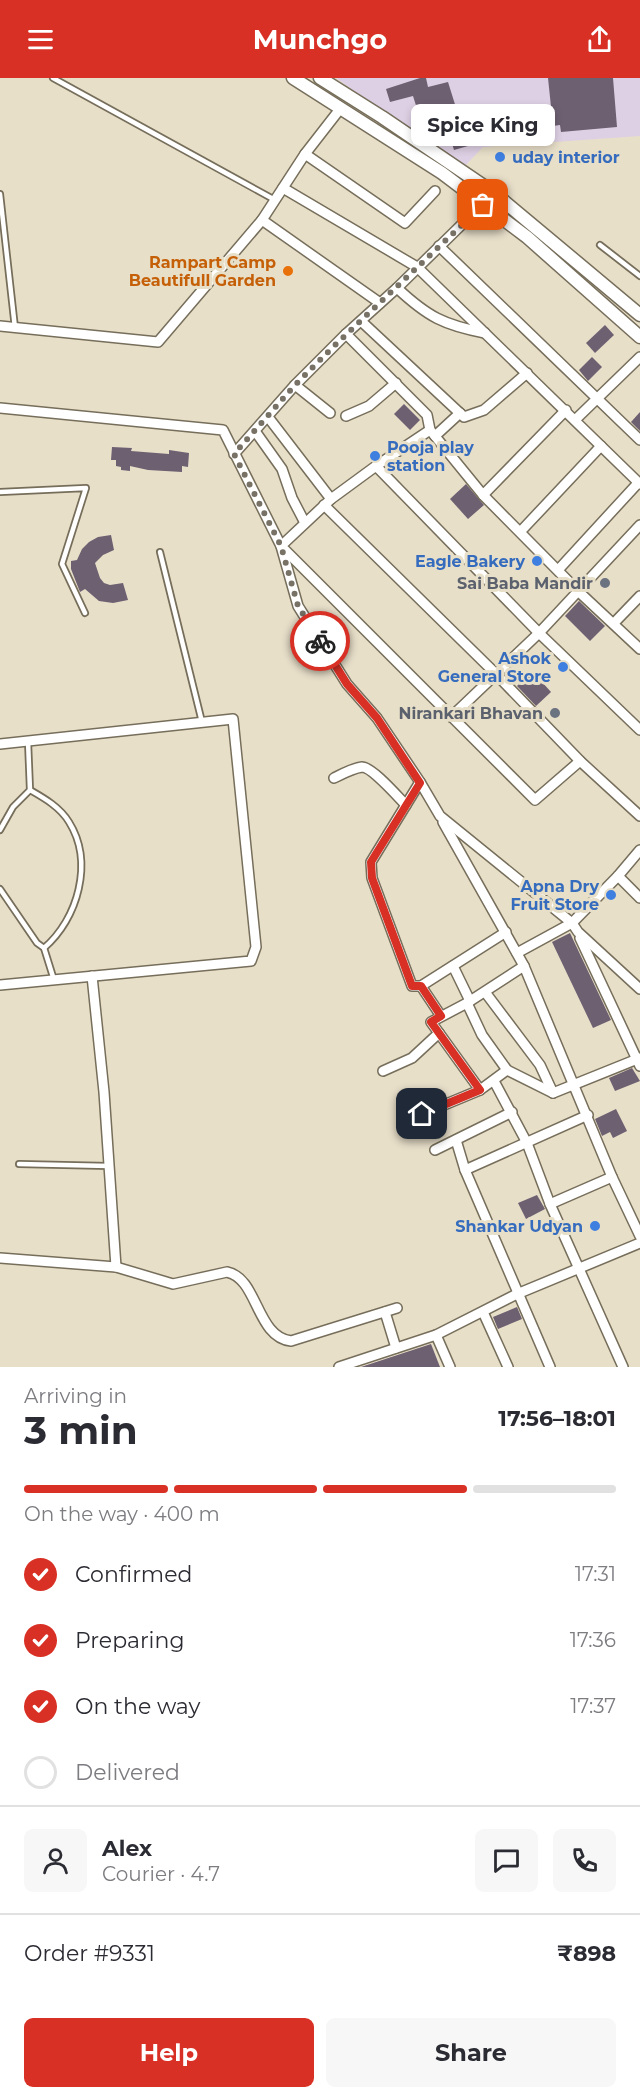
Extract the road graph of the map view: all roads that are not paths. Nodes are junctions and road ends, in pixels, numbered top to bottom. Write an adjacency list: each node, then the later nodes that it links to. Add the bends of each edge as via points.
1 (52, 78): 10 (lane)
2 (293, 78): 4 (street)
3 (320, 78): 8 (street)
4 (340, 109): 5 (street); 11 (street, via 442,173)
5 (305, 154): 6 (street); 7 (street, via 405,223)
6 (283, 188): 10 (street); 15 (street)
7 (435, 191)
8 (494, 193): 11 (street); 19 (street)
9 (0, 194): 22 (lane)
10 (274, 200): 12 (street)
11 (483, 205): 14 (street); 25 (street, via 527,237)
12 (262, 220): 18 (street); 22 (street, via 158,342)
13 (600, 245): 16 (lane)
14 (439, 246): 15 (street); 30 (street)
15 (417, 267): 17 (street); 23 (street)
16 (640, 276)
17 (397, 288): 18 (street); 23 (street, via 419,309 445,323)
18 (380, 303): 20 (street)
19 (640, 315)
20 (361, 321): 24 (street); 34 (street)
21 (0, 326): 22 (street)
22 (15, 328)
23 (485, 333): 27 (street)
24 (346, 334): 28 (street); 29 (street)
25 (640, 337)
26 (640, 357): 30 (street)
27 (526, 373): 32 (street); 34 (street, via 484,410 464,417)
28 (396, 383): 35 (street, via 369,406); 39 (street, via 427,415)
29 (295, 385): 33 (street); 36 (street)
30 (597, 398): 37 (street); 40 (street)
31 (0, 408): 42 (street, via 223,430)
32 (566, 410): 37 (street); 46 (street)
33 (330, 413)
34 (460, 413): 39 (street)
35 (346, 416)
36 (268, 417): 38 (street); 47 (street)
37 (575, 420): 41 (street)
38 (255, 431): 42 (street); 48 (street, via 282,469)
39 (433, 433): 43 (street); 46 (street)
40 (640, 440)
41 (602, 446): 44 (street); 50 (street)
42 (234, 454): 51 (street)
43 (376, 466): 47 (street); 58 (street)
44 (639, 484): 53 (street)
45 (0, 492): 56 (lane, via 86,488 63,564)
46 (483, 495): 50 (street)
47 (327, 502): 48 (street); 60 (street)
48 (305, 523): 51 (street)
49 (640, 525): 54 (street)
50 (521, 531): 53 (street)
51 (281, 546): 61 (street); 68 (street, via 298,606 347,684 377,718)
52 (160, 552): 62 (lane)
53 (559, 569): 54 (street)
54 (579, 592): 57 (street); 58 (street)
55 (640, 596): 57 (street)
56 (85, 613)
57 (614, 623): 59 (street)
58 (539, 633): 60 (street); 63 (street)
59 (640, 649)
60 (496, 674): 61 (street); 66 (street)
61 (451, 717): 66 (street, via 535,800)
62 (202, 722): 64 (street); 85 (street, via 233,719 256,947 251,961)
63 (640, 730)
64 (28, 741): 65 (street); 69 (lane)
65 (0, 744)
66 (580, 761): 72 (street)
67 (334, 778): 70 (street, via 359,767 368,768)
68 (420, 783): 70 (street); 71 (street)
69 (30, 790): 73 (lane, via 13,807); 81 (lane, via 57,808 69,822 79,852 75,903 67,921)
70 (406, 805): 88 (street, via 371,862 372,878 412,986)
71 (440, 816): 78 (street); 79 (street)
72 (640, 816)
73 (0, 830)
74 (640, 850): 75 (street)
75 (618, 876): 77 (street); 78 (street)
76 (0, 889): 81 (lane)
77 (640, 898)
78 (572, 923): 80 (street); 82 (street)
79 (506, 932): 82 (street); 83 (street)
80 (578, 932): 89 (street); 94 (street)
81 (44, 948): 86 (lane)
82 (517, 953): 84 (street)
83 (453, 966): 88 (street); 91 (street)
84 (524, 966): 90 (street); 98 (street)
85 (92, 976): 86 (street); 108 (street)
86 (54, 980): 87 (street)
87 (0, 985)
88 (421, 986): 92 (street)
89 (640, 989)
90 (485, 992): 91 (street); 100 (street, via 540,1065)
91 (469, 1002): 92 (street); 95 (street, via 482,1035)
92 (441, 1016): 93 (street, via 431,1022)
93 (439, 1033): 96 (street, via 412,1058); 99 (street)
94 (639, 1061): 98 (street)
95 (507, 1070): 97 (street); 100 (street)
96 (383, 1071)
97 (495, 1081): 99 (street); 101 (street)
98 (574, 1086): 100 (street); 102 (street)
99 (480, 1090): 103 (street)
100 (553, 1094)
101 (512, 1112): 104 (street); 105 (street)
102 (588, 1115): 105 (street); 110 (street)
103 (403, 1122)
104 (456, 1140): 106 (street); 109 (street)
105 (527, 1143): 109 (street); 111 (street)
106 (435, 1150)
107 (19, 1164): 108 (lane)
108 (109, 1166): 115 (street)
109 (465, 1170): 117 (street)
110 (612, 1177): 111 (street); 112 (street)
111 (550, 1204): 116 (street)
112 (640, 1236)
113 (640, 1243): 116 (street)
114 (0, 1258): 115 (street)
115 (116, 1267): 119 (street, via 173,1284 227,1272 234,1274 273,1333 283,1340 291,1341)
116 (580, 1268): 117 (street); 127 (street)
117 (518, 1294): 120 (street); 126 (street)
118 (397, 1308): 119 (street)
119 (385, 1312): 122 (street)
120 (483, 1312): 121 (street); 125 (street)
121 (436, 1335): 122 (street); 124 (street)
122 (396, 1348): 123 (street)
123 (339, 1367)
124 (450, 1367)
125 (508, 1367)
126 (550, 1367)
127 (623, 1367)

